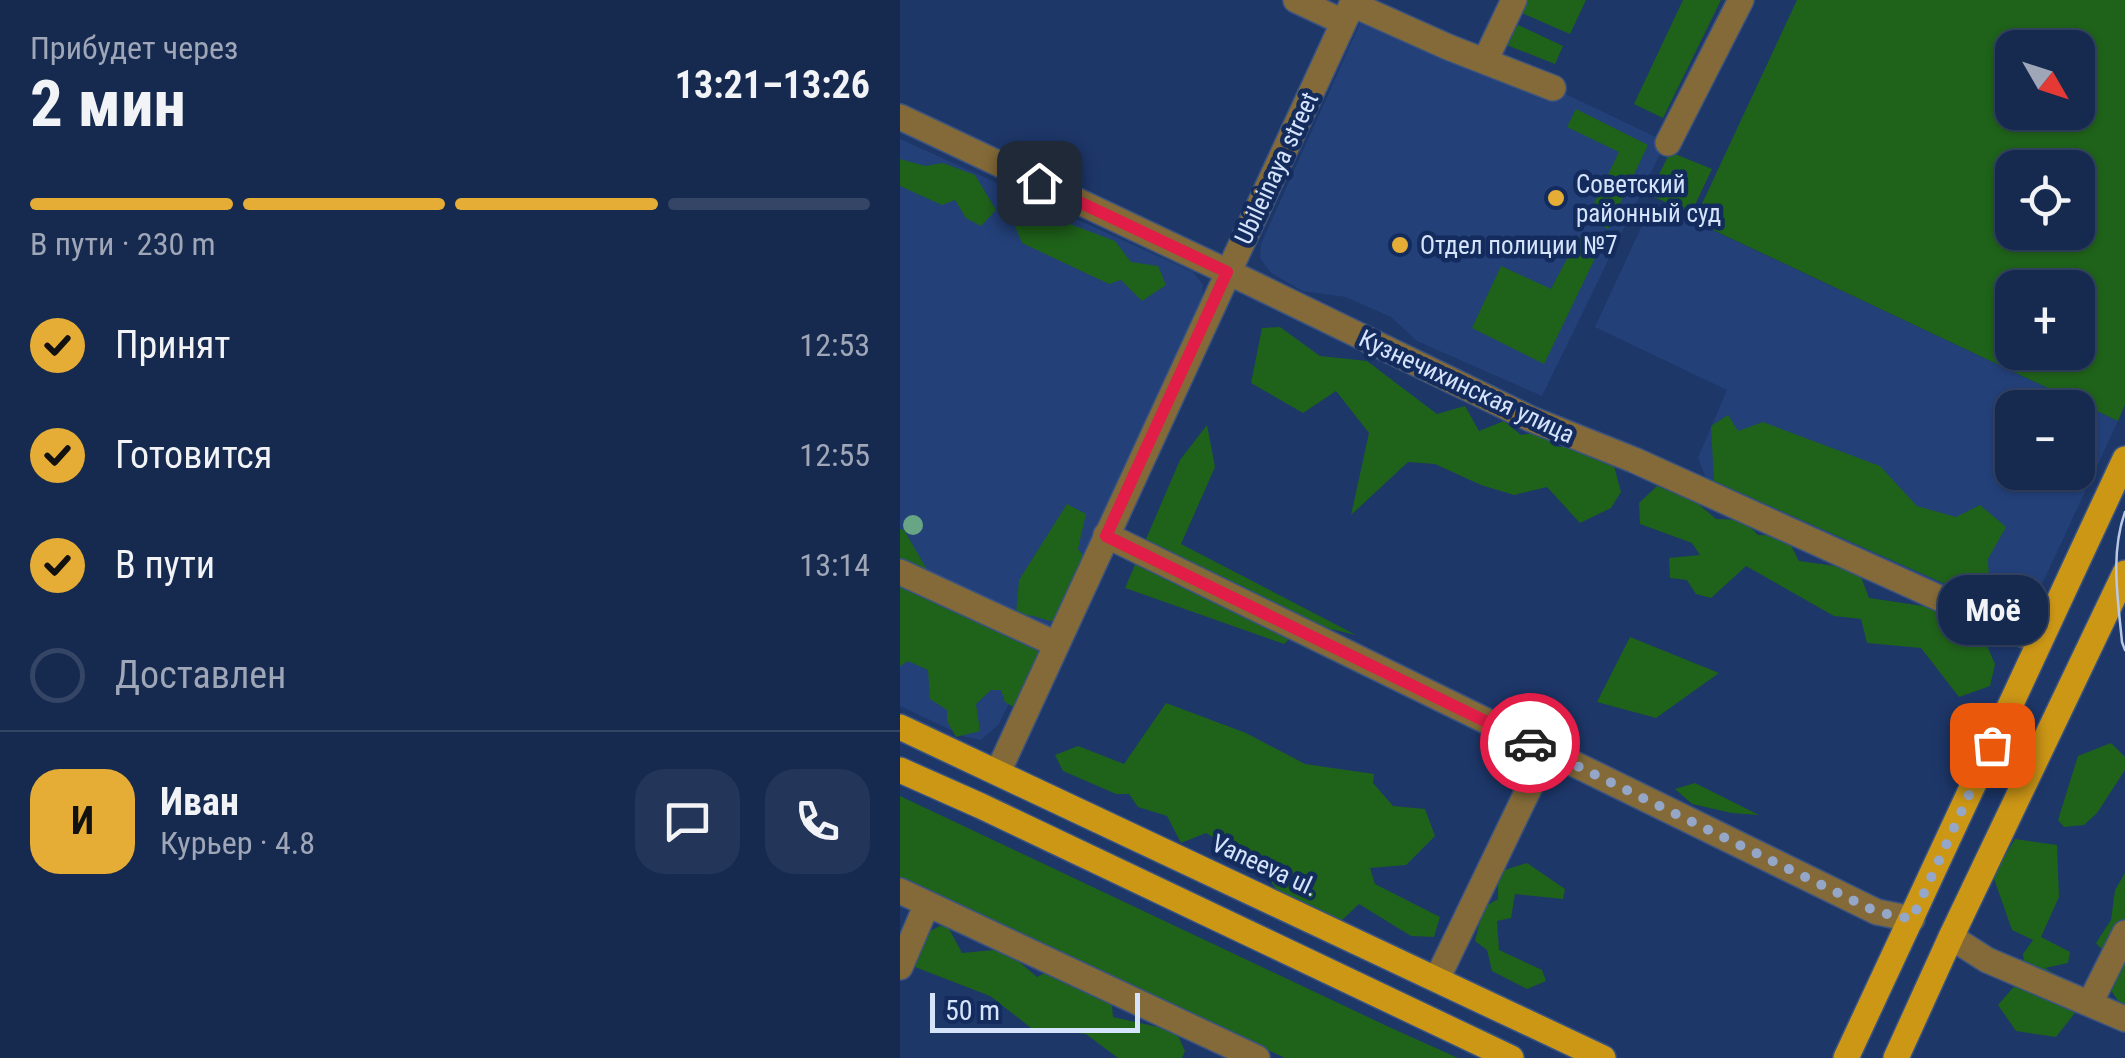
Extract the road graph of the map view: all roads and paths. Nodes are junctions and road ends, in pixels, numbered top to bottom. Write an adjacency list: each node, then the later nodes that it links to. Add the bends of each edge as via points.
1 (1296, 0): 4 (street)
2 (1514, 0): 5 (street)
3 (1741, 0): 8 (street)
4 (1350, 9): 5 (street); 9 (street, Ubileinaya street)
5 (1486, 61): 6 (street)
6 (1553, 88)
7 (900, 118): 9 (street, Кузнечихинская улица)
8 (1668, 143)
9 (1227, 272): 11 (street, Ubileinaya street); 14 (street, Кузнечихинская улица, via 1531,419)
10 (2125, 459): 14 (main road)
11 (1106, 536): 15 (street, Ubileinaya street); 17 (street)
12 (900, 572): 15 (street)
13 (2125, 573): 24 (main road)
14 (2040, 641): 22 (main road)
15 (1056, 644): 19 (street, Ubileinaya street)
16 (900, 727): 19 (main road, Vaneeva ul.)
17 (1547, 752): 22 (street, via 1877,912); 26 (street)
18 (900, 770): 31 (main road)
19 (998, 772): 26 (main road, Vaneeva ul.)
20 (900, 891): 21 (street)
21 (928, 904): 25 (street); 29 (street)
22 (1912, 919): 33 (main road)
23 (2125, 932): 27 (street)
24 (1951, 936): 27 (street, via 1987,960); 30 (main road)
25 (900, 967)
26 (1436, 980): 32 (main road, Vaneeva ul.)
27 (2090, 1003): 28 (street)
28 (2125, 1019)
29 (1248, 1056)
30 (1896, 1057)
31 (1511, 1058)
32 (1603, 1058)
33 (1846, 1058)

